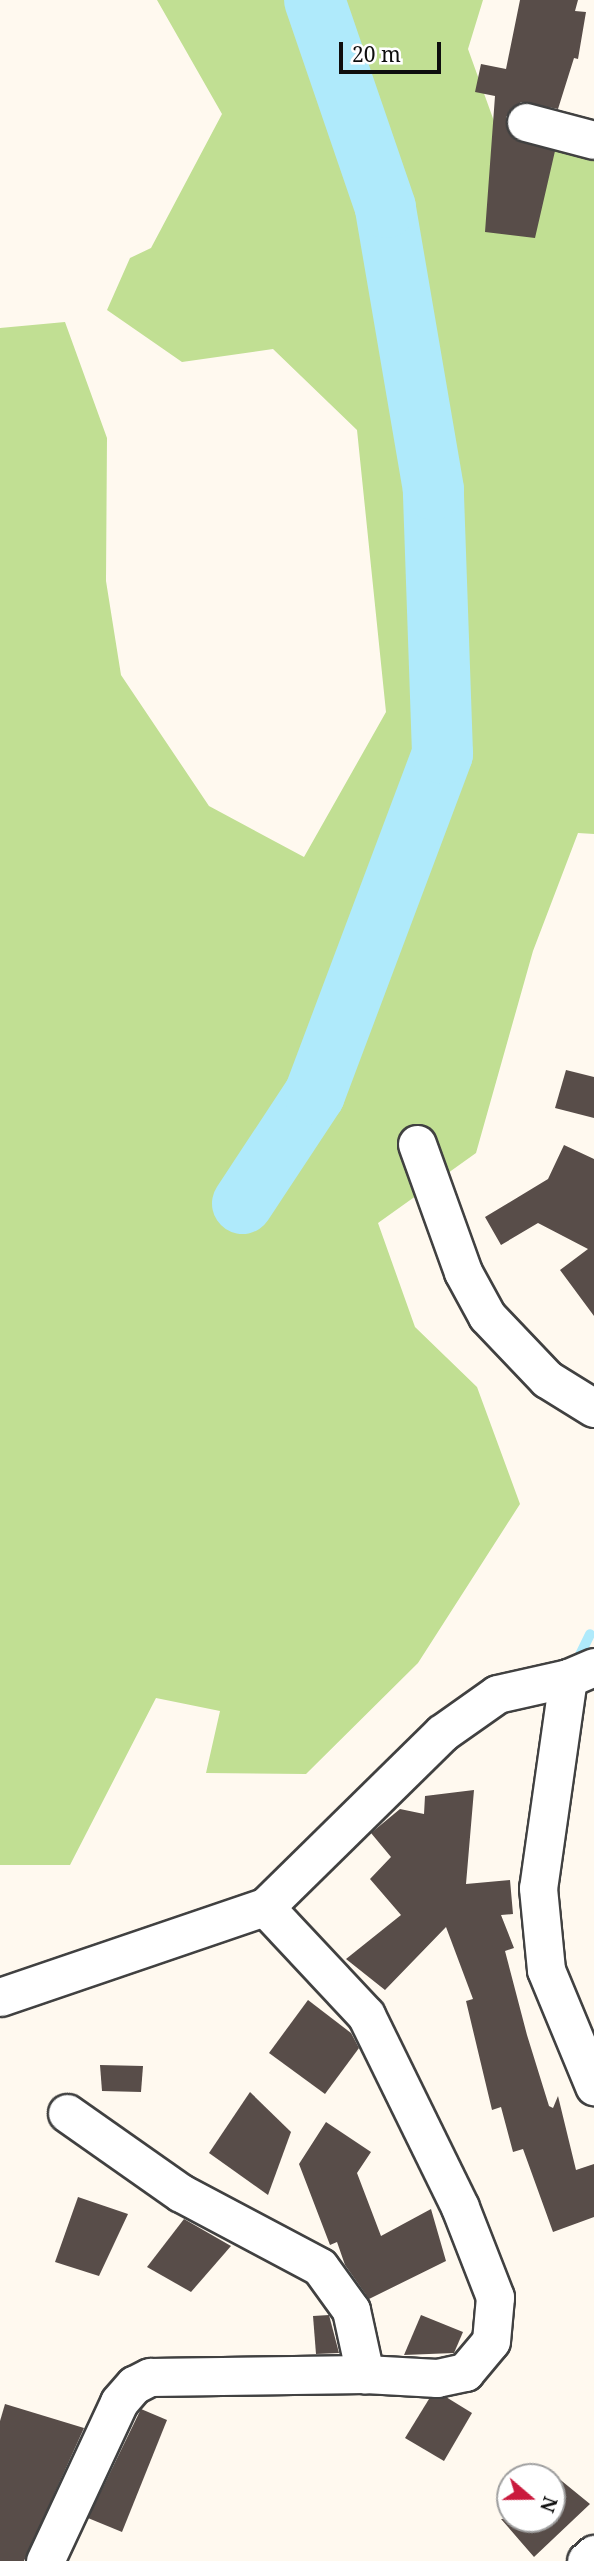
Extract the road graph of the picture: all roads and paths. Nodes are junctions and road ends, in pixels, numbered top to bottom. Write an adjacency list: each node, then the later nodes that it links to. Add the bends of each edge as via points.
1 (526, 122): 2 (street)
2 (594, 140)
3 (417, 1144): 4 (street, via 463,1272 487,1316 547,1379)
4 (594, 1408)
5 (581, 1672): 6 (street, via 497,1694 442,1733); 8 (street, via 538,1888 546,1970)
6 (265, 1907): 7 (street); 10 (street, via 366,2015 460,2207 495,2297 491,2341 465,2372 437,2378)
7 (0, 1997)
8 (594, 2086)
9 (67, 2113): 10 (street, via 181,2193 320,2267 351,2310)
10 (365, 2374): 12 (street, via 150,2377 134,2385 119,2402)
11 (594, 2554): 13 (street)
12 (45, 2561)
13 (586, 2561)

